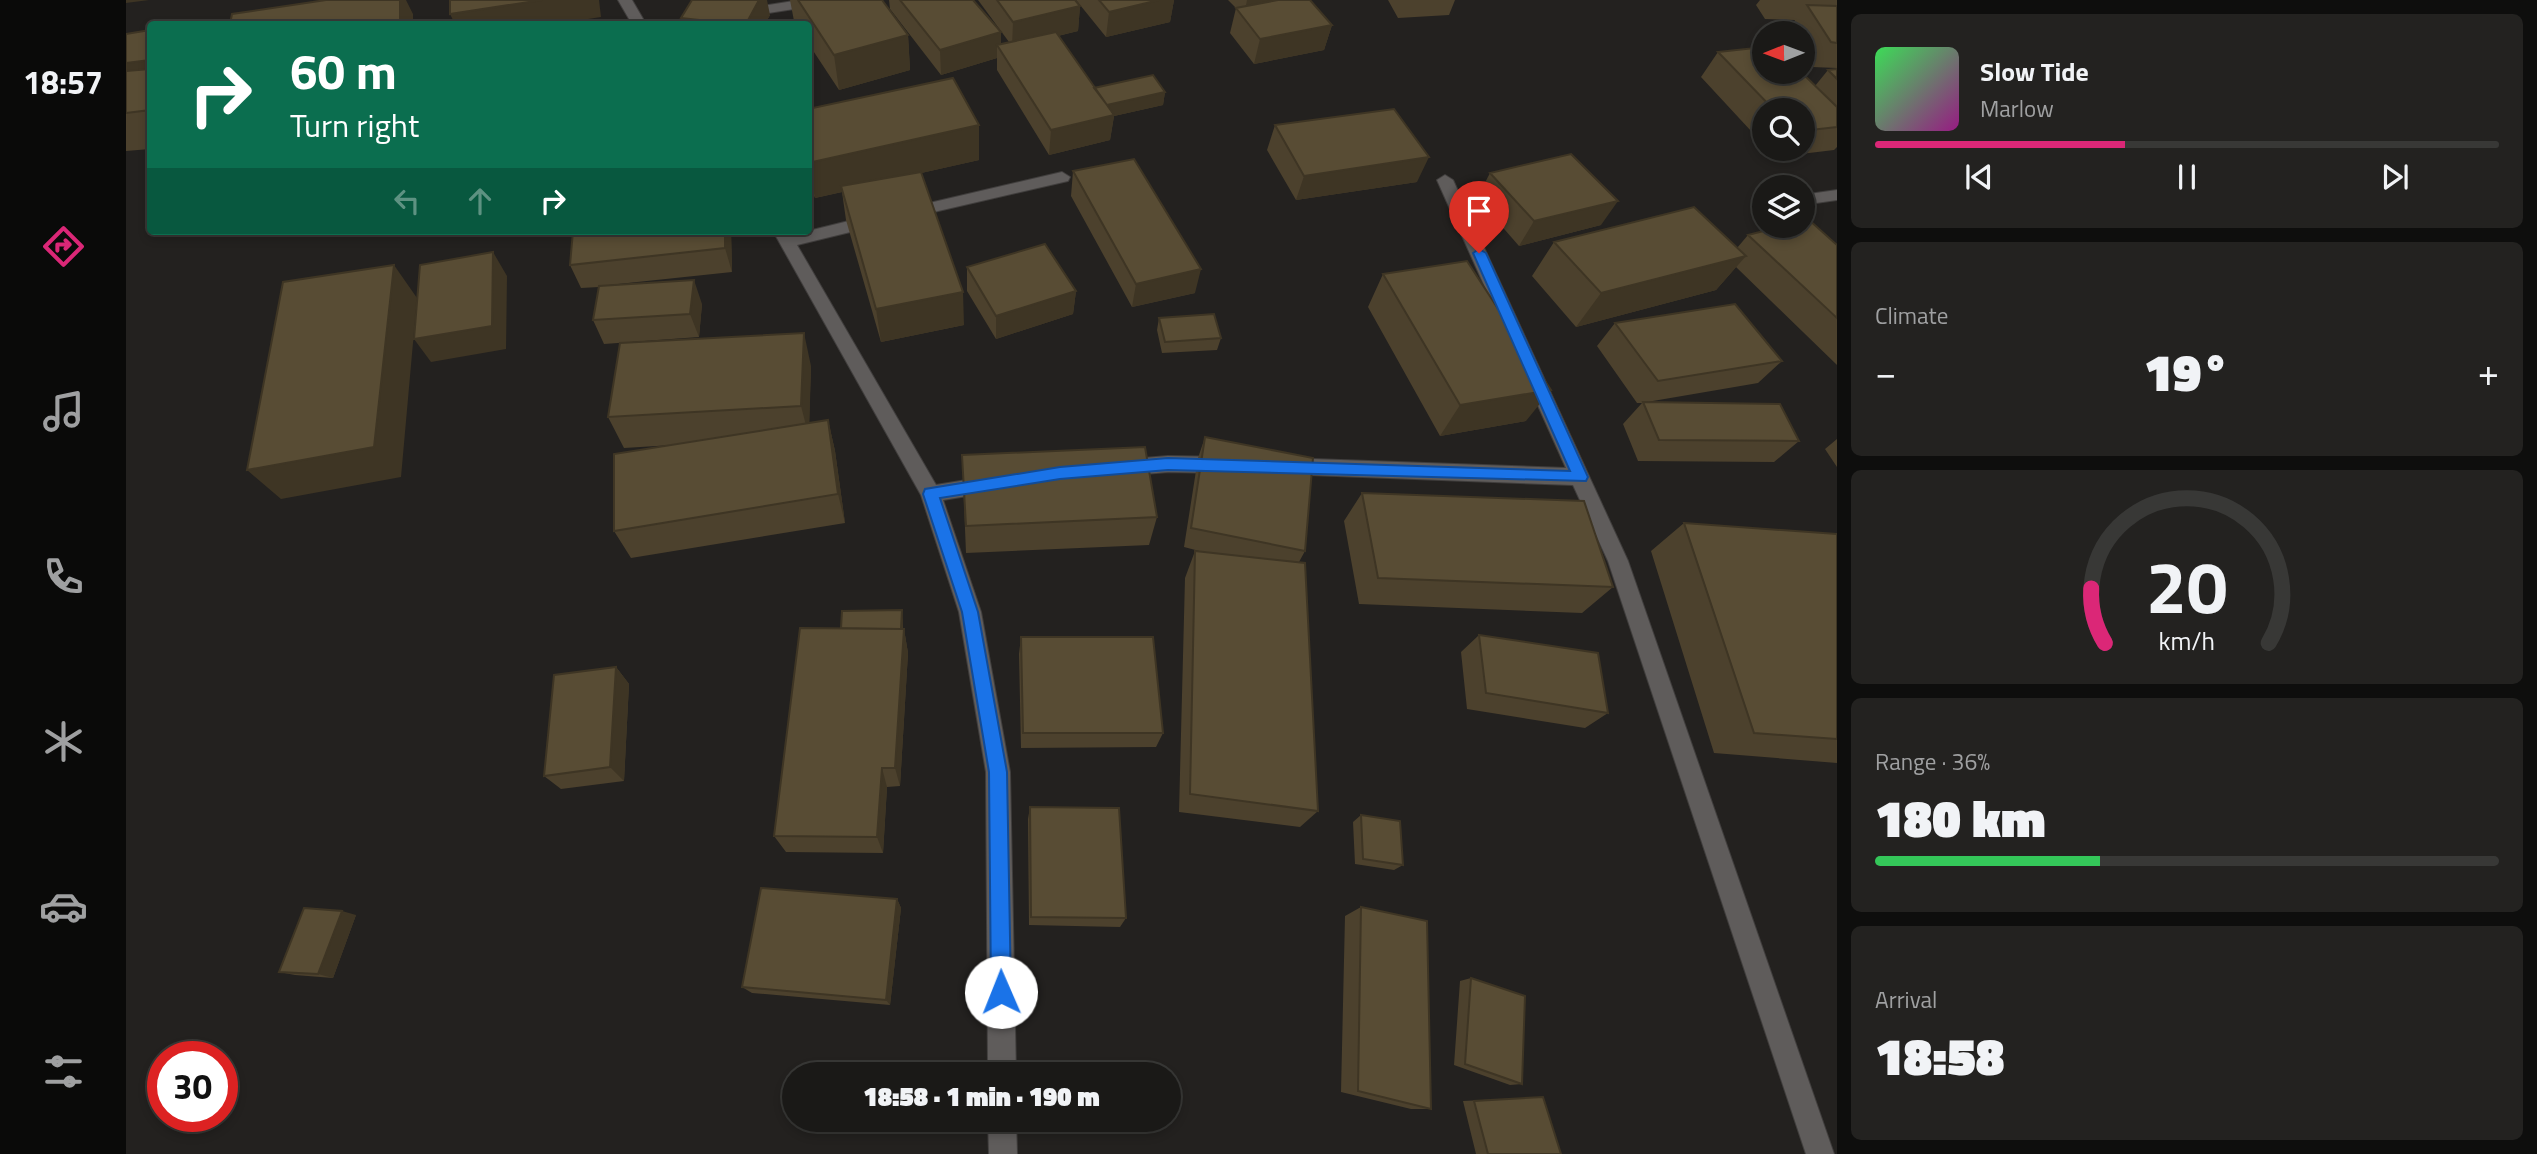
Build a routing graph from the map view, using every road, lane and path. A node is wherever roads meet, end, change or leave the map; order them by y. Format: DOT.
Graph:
graph roads {
  1 [pos="625,0"];
  2 [pos="826,0"];
  3 [pos="723,16"];
  4 [pos="637,21"];
  5 [pos="1062,177"];
  6 [pos="1445,180"];
  7 [pos="1837,195"];
  8 [pos="1815,198"];
  9 [pos="812,230"];
  10 [pos="784,236"];
  11 [pos="1101,470"];
  12 [pos="1580,477"];
  13 [pos="1008,481"];
  14 [pos="930,494"];
  15 [pos="1002,1062"];
  16 [pos="1002,1132"];
  17 [pos="1003,1154"];
  18 [pos="1820,1154"];
  1 -- 4 [label="street"];
  2 -- 3 [label="street"];
  5 -- 9 [label="street"];
  6 -- 12 [label="street"];
  7 -- 8 [label="street"];
  10 -- 14 [label="street"];
  11 -- 12 [label="street"];
  12 -- 18 [label="street"];
  13 -- 14 [label="street"];
  14 -- 15 [label="street"];
  16 -- 17 [label="street"];
}
